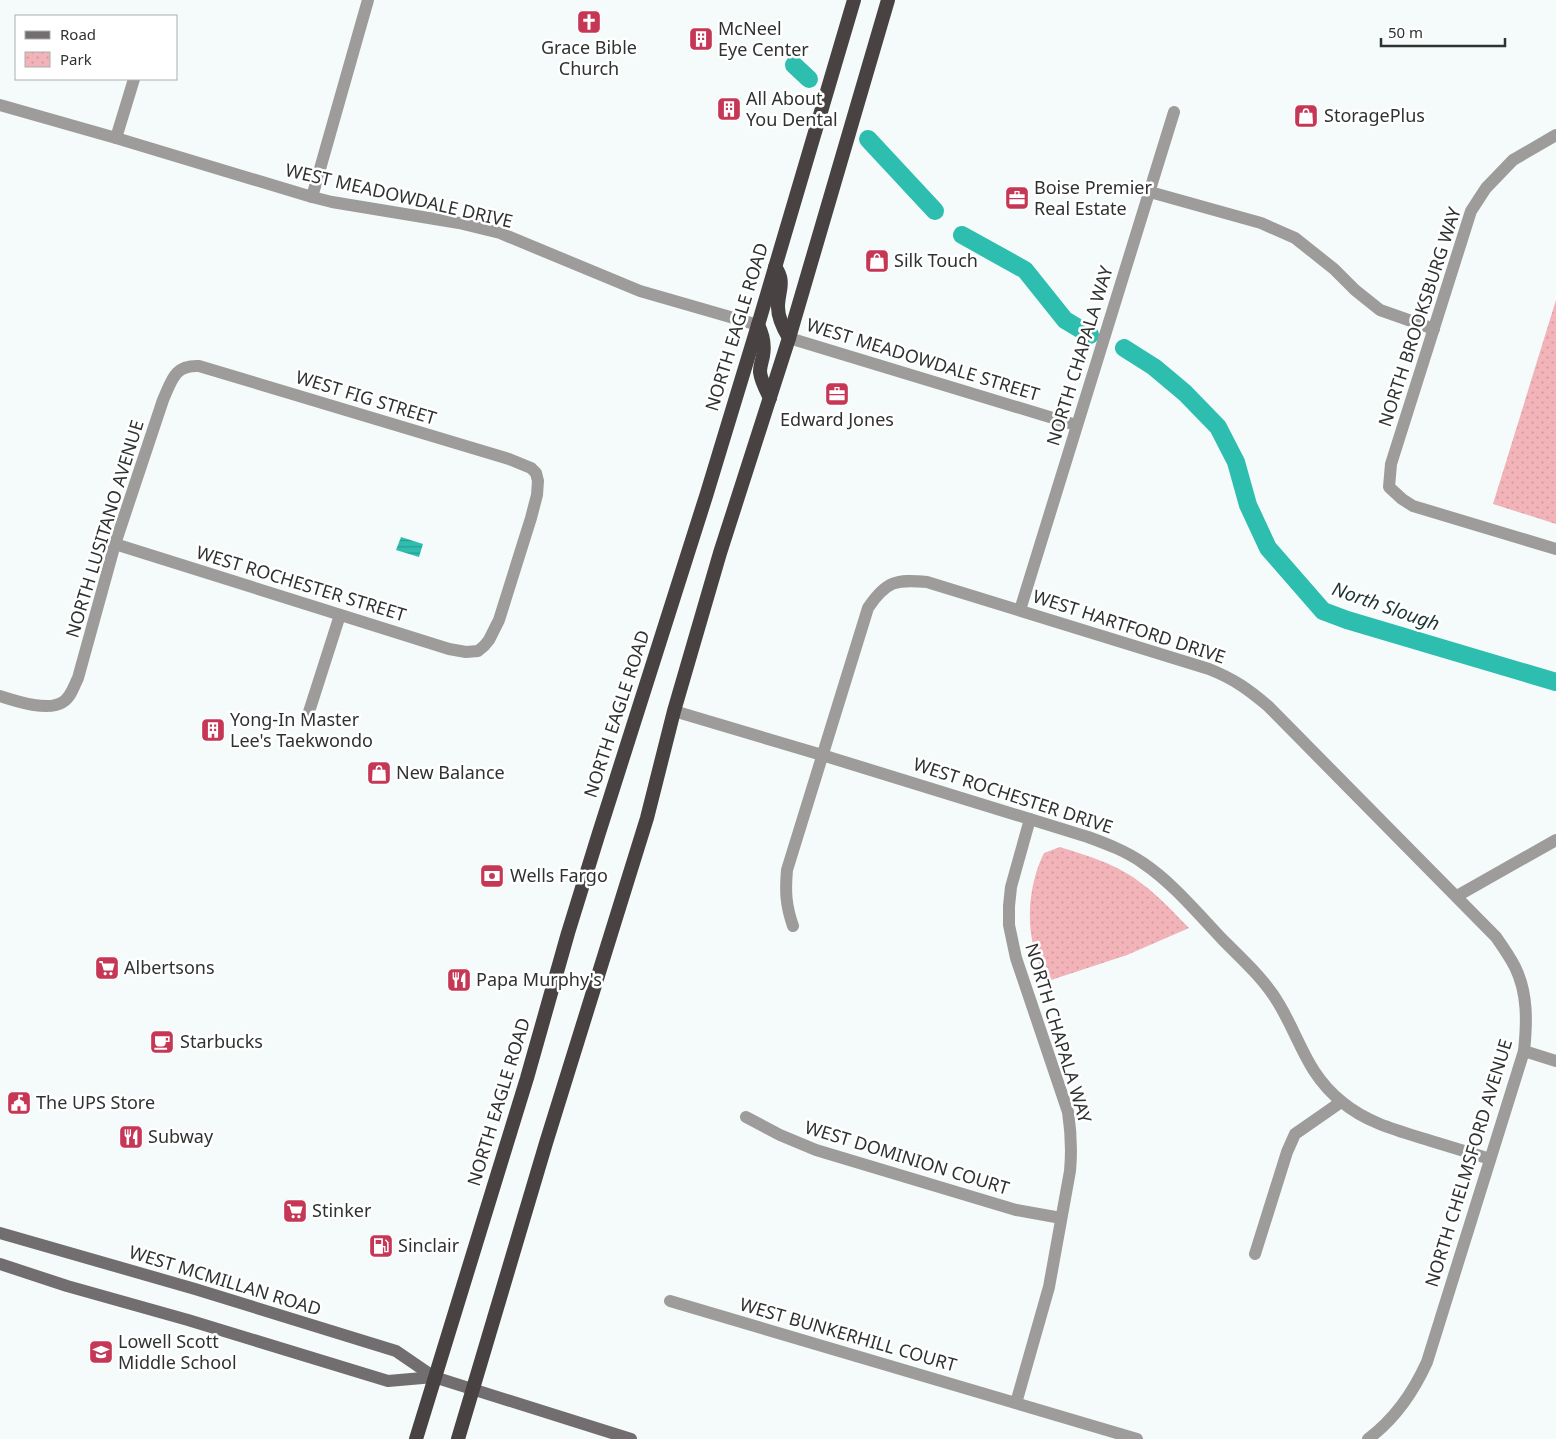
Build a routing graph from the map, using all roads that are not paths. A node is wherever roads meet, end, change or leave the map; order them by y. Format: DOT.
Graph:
graph roads {
  1 [pos="368,0"];
  2 [pos="854,0"];
  3 [pos="888,0"];
  4 [pos="134,80"];
  5 [pos="0,105"];
  6 [pos="1174,112"];
  7 [pos="1556,135"];
  8 [pos="116,138"];
  9 [pos="1150,192"];
  10 [pos="312,197"];
  11 [pos="775,267"];
  12 [pos="758,326"];
  13 [pos="1434,329"];
  14 [pos="789,338"];
  15 [pos="183,368"];
  16 [pos="770,398"];
  17 [pos="1076,426"];
  18 [pos="115,544"];
  19 [pos="1556,549"];
  20 [pos="1020,610"];
  21 [pos="340,615"];
  22 [pos="478,651"];
  23 [pos="0,696"];
  24 [pos="674,711"];
  25 [pos="307,718"];
  26 [pos="822,755"];
  27 [pos="1030,819"];
  28 [pos="1556,840"];
  29 [pos="1457,896"];
  30 [pos="793,926"];
  31 [pos="1524,1051"];
  32 [pos="1556,1062"];
  33 [pos="1341,1102"];
  34 [pos="746,1117"];
  35 [pos="1490,1159"];
  36 [pos="1061,1218"];
  37 [pos="0,1233"];
  38 [pos="1256,1254"];
  39 [pos="0,1264"];
  40 [pos="670,1301"];
  41 [pos="434,1376"];
  42 [pos="473,1388"];
  43 [pos="1016,1403"];
  44 [pos="416,1439"];
  45 [pos="458,1439"];
  46 [pos="631,1439"];
  47 [pos="1137,1439"];
  48 [pos="1368,1439"];
  1 -- 10 [label="street"];
  2 -- 11 [label="highway, NORTH EAGLE ROAD"];
  3 -- 14 [label="highway"];
  4 -- 8 [label="street"];
  5 -- 8 [label="street, WEST MEADOWDALE DRIVE"];
  6 -- 9 [label="street, NORTH CHAPALA WAY"];
  7 -- 13 [label="street, NORTH BROOKSBURG WAY"];
  8 -- 10 [label="street, WEST MEADOWDALE DRIVE"];
  9 -- 13 [label="street"];
  9 -- 17 [label="street, NORTH CHAPALA WAY"];
  10 -- 12 [label="street, WEST MEADOWDALE DRIVE"];
  11 -- 12 [label="highway, NORTH EAGLE ROAD"];
  11 -- 14 [label="highway"];
  12 -- 16 [label="highway"];
  12 -- 41 [label="highway, NORTH EAGLE ROAD"];
  13 -- 19 [label="street, NORTH BROOKSBURG WAY"];
  14 -- 16 [label="highway"];
  14 -- 17 [label="street, WEST MEADOWDALE STREET"];
  15 -- 18 [label="street, NORTH LUSITANO AVENUE"];
  15 -- 22 [label="street, WEST FIG STREET"];
  16 -- 24 [label="highway"];
  17 -- 20 [label="street, NORTH CHAPALA WAY"];
  18 -- 21 [label="street, WEST ROCHESTER STREET"];
  18 -- 23 [label="street, NORTH LUSITANO AVENUE"];
  20 -- 26 [label="street, WEST HARTFORD DRIVE"];
  20 -- 29 [label="street, WEST HARTFORD DRIVE"];
  21 -- 22 [label="street, WEST ROCHESTER STREET"];
  21 -- 25 [label="street"];
  24 -- 26 [label="street, WEST ROCHESTER DRIVE"];
  24 -- 42 [label="highway"];
  26 -- 27 [label="street, WEST ROCHESTER DRIVE"];
  26 -- 30 [label="street"];
  27 -- 33 [label="street, WEST ROCHESTER DRIVE"];
  27 -- 36 [label="street, NORTH CHAPALA WAY"];
  28 -- 29 [label="street"];
  29 -- 31 [label="street, NORTH CHELMSFORD AVENUE"];
  31 -- 32 [label="street"];
  31 -- 35 [label="street, NORTH CHELMSFORD AVENUE"];
  33 -- 35 [label="street, WEST ROCHESTER DRIVE"];
  33 -- 38 [label="street"];
  34 -- 36 [label="street, WEST DOMINION COURT"];
  35 -- 48 [label="street, NORTH CHELMSFORD AVENUE"];
  36 -- 43 [label="street, NORTH CHAPALA WAY"];
  37 -- 41 [label="main road, WEST MCMILLAN ROAD"];
  39 -- 41 [label="main road, WEST MCMILLAN ROAD"];
  40 -- 43 [label="street, WEST BUNKERHILL COURT"];
  41 -- 42 [label="main road, WEST MCMILLAN ROAD"];
  41 -- 44 [label="highway, NORTH EAGLE ROAD"];
  42 -- 45 [label="highway"];
  42 -- 46 [label="main road, WEST MCMILLAN ROAD"];
  43 -- 47 [label="street, WEST BUNKERHILL COURT"];
}
